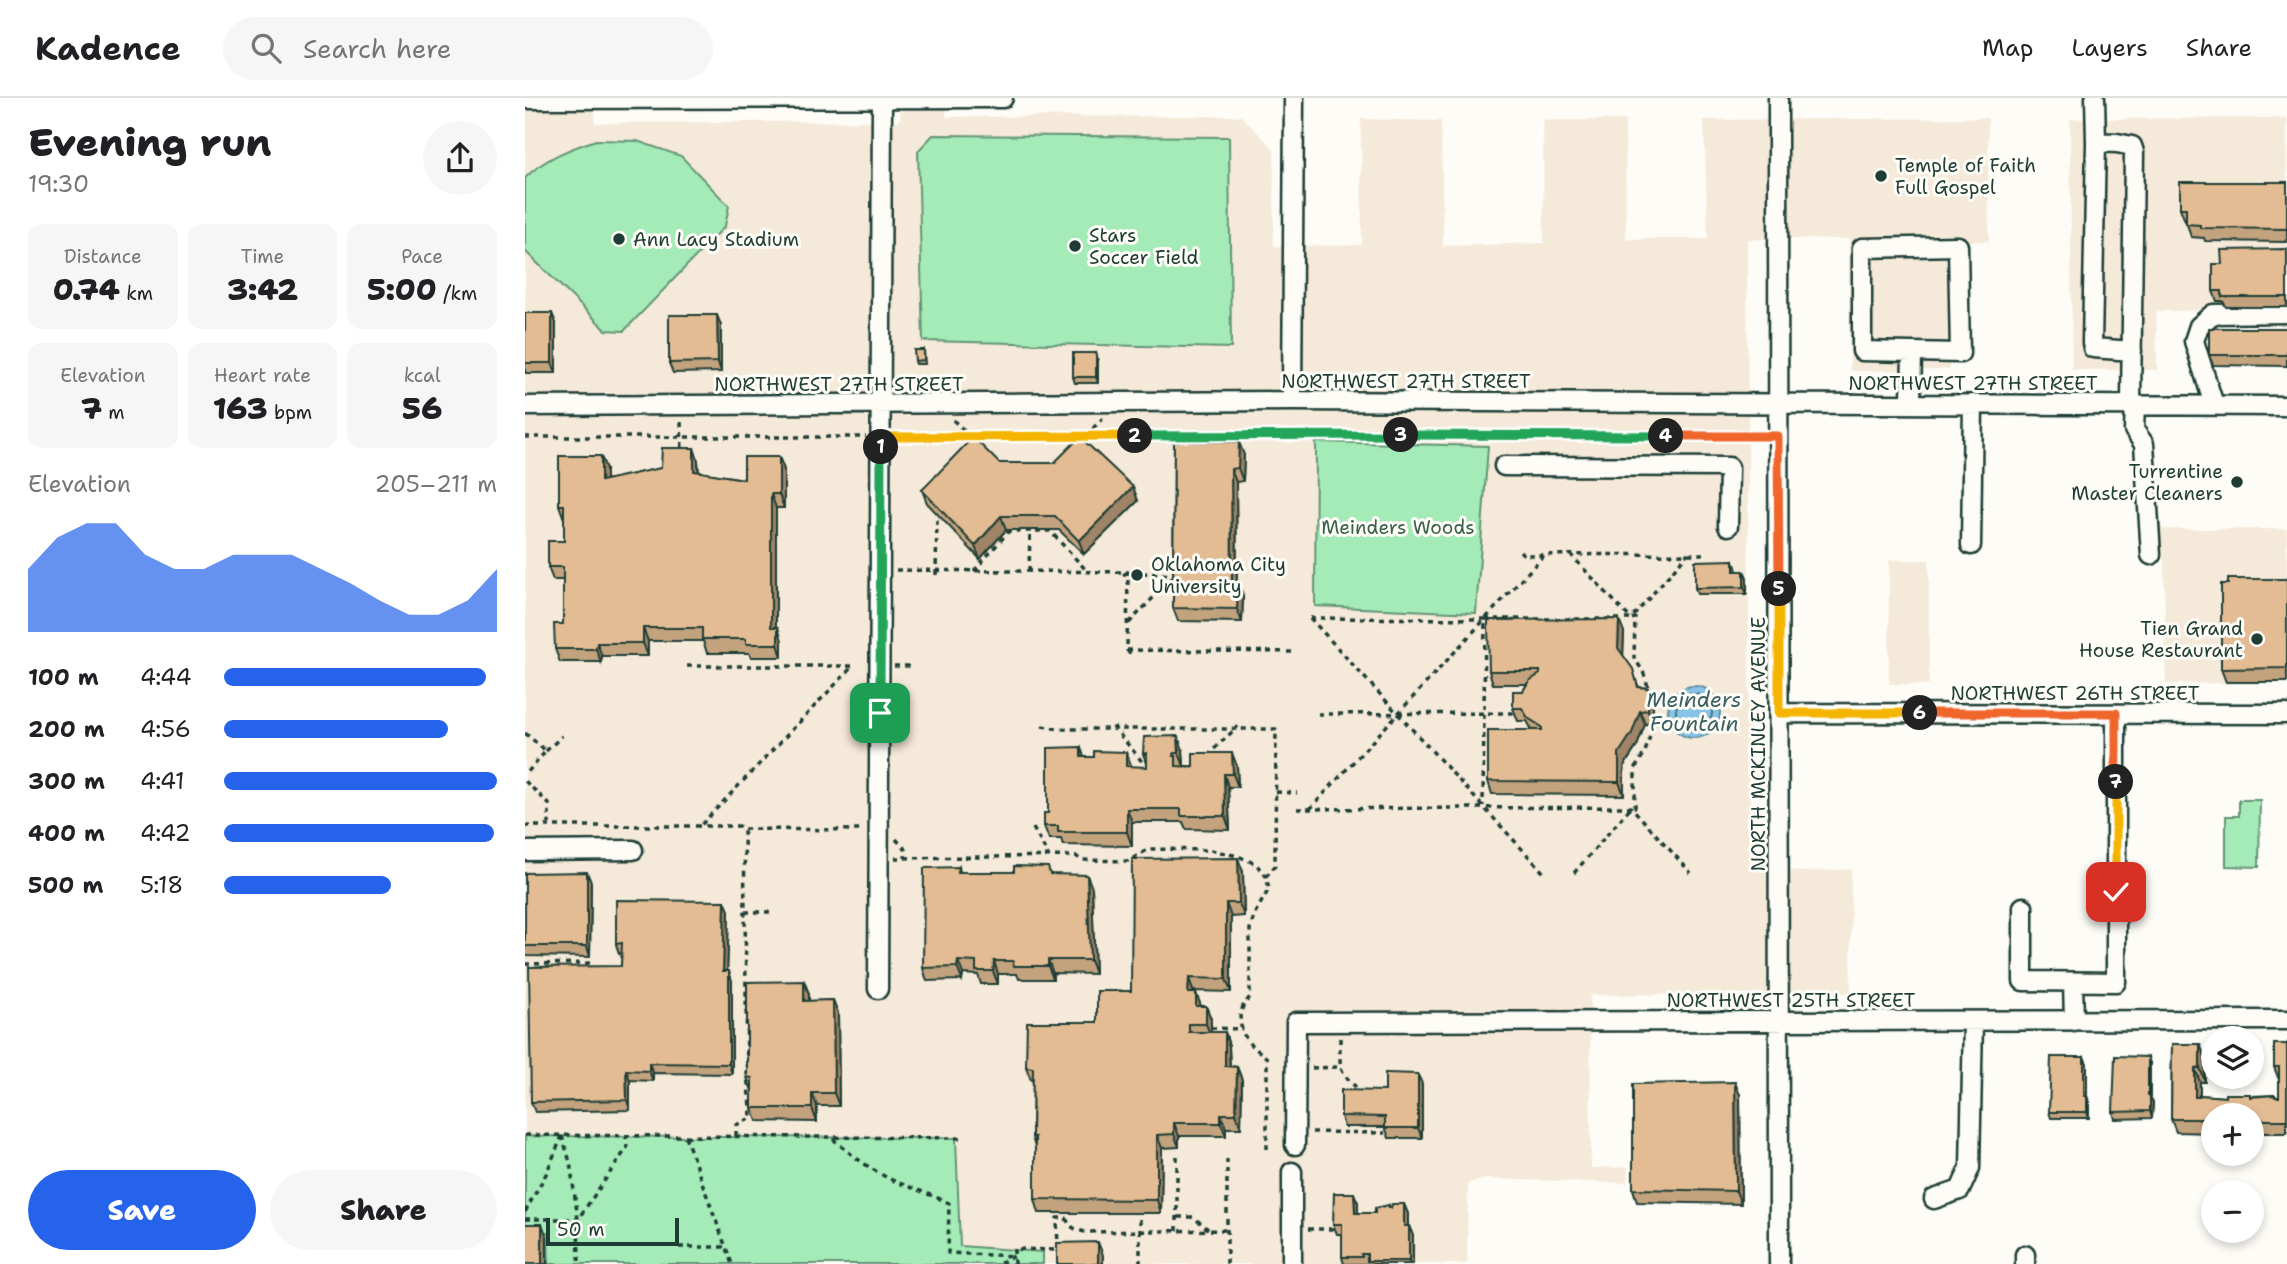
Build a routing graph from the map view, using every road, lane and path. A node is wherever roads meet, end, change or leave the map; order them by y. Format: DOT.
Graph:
graph roads {
  1 [pos="882,98"];
  2 [pos="1003,98"];
  3 [pos="1294,98"];
  4 [pos="1778,98"];
  5 [pos="2095,98"];
  6 [pos="525,99"];
  7 [pos="2096,142"];
  8 [pos="2287,313"];
  9 [pos="2132,351"];
  10 [pos="1912,352"];
  11 [pos="1292,401"];
  12 [pos="1105,403"];
  13 [pos="1778,403"];
  14 [pos="950,404"];
  15 [pos="1911,404"];
  16 [pos="1973,404"];
  17 [pos="2133,404"];
  18 [pos="681,405"];
  19 [pos="881,405"];
  20 [pos="2214,405"];
  21 [pos="2287,406"];
  22 [pos="525,407"];
  23 [pos="1087,436"];
  24 [pos="1778,436"];
  25 [pos="525,437"];
  26 [pos="682,437"];
  27 [pos="881,437"];
  28 [pos="971,437"];
  29 [pos="1078,445"];
  30 [pos="980,446"];
  31 [pos="682,461"];
  32 [pos="1504,466"];
  33 [pos="937,519"];
  34 [pos="1728,526"];
  35 [pos="1030,531"];
  36 [pos="1972,545"];
  37 [pos="1520,551"];
  38 [pos="1705,552"];
  39 [pos="1688,553"];
  40 [pos="1570,554"];
  41 [pos="1544,555"];
  42 [pos="2151,555"];
  43 [pos="880,566"];
  44 [pos="974,571"];
  45 [pos="1029,572"];
  46 [pos="1088,572"];
  47 [pos="936,573"];
  48 [pos="1126,574"];
  49 [pos="1631,618"];
  50 [pos="1485,619"];
  51 [pos="1127,624"];
  52 [pos="1127,650"];
  53 [pos="1255,652"];
  54 [pos="1297,652"];
  55 [pos="1131,656"];
  56 [pos="1256,657"];
  57 [pos="687,666"];
  58 [pos="1658,699"];
  59 [pos="1398,713"];
  60 [pos="1484,713"];
  61 [pos="1518,713"];
  62 [pos="1779,713"];
  63 [pos="2116,713"];
  64 [pos="1318,714"];
  65 [pos="2287,714"];
  66 [pos="1657,725"];
  67 [pos="1042,726"];
  68 [pos="1115,728"];
  69 [pos="1236,728"];
  70 [pos="525,733"];
  71 [pos="562,736"];
  72 [pos="546,751"];
  73 [pos="1199,763"];
  74 [pos="1145,765"];
  75 [pos="525,775"];
  76 [pos="525,781"];
  77 [pos="1276,792"];
  78 [pos="1297,793"];
  79 [pos="1483,807"];
  80 [pos="1631,807"];
  81 [pos="1297,808"];
  82 [pos="1310,809"];
  83 [pos="525,825"];
  84 [pos="548,825"];
  85 [pos="700,826"];
  86 [pos="1033,828"];
  87 [pos="744,829"];
  88 [pos="879,834"];
  89 [pos="633,850"];
  90 [pos="525,851"];
  91 [pos="1049,857"];
  92 [pos="905,858"];
  93 [pos="879,859"];
  94 [pos="1544,873"];
  95 [pos="1574,873"];
  96 [pos="1691,873"];
  97 [pos="1266,876"];
  98 [pos="2023,907"];
  99 [pos="745,912"];
  100 [pos="772,912"];
  101 [pos="595,963"];
  102 [pos="525,964"];
  103 [pos="2073,982"];
  104 [pos="878,989"];
  105 [pos="2287,1020"];
  106 [pos="1780,1021"];
  107 [pos="1973,1021"];
  108 [pos="2074,1021"];
  109 [pos="1340,1022"];
  110 [pos="1210,1028"];
  111 [pos="1242,1029"];
  112 [pos="1296,1068"];
  113 [pos="1340,1068"];
  114 [pos="1370,1092"];
  115 [pos="1385,1133"];
  116 [pos="525,1135"];
  117 [pos="562,1136"];
  118 [pos="627,1136"];
  119 [pos="685,1136"];
  120 [pos="736,1137"];
  121 [pos="832,1137"];
  122 [pos="963,1138"];
  123 [pos="1295,1139"];
  124 [pos="1268,1146"];
  125 [pos="1177,1152"];
  126 [pos="1227,1155"];
  127 [pos="1292,1172"];
  128 [pos="1934,1199"];
  129 [pos="525,1212"];
  130 [pos="1177,1217"];
  131 [pos="525,1219"];
  132 [pos="1140,1219"];
  133 [pos="578,1220"];
  134 [pos="1228,1230"];
  135 [pos="1303,1230"];
  136 [pos="1337,1230"];
  137 [pos="1139,1232"];
  138 [pos="1177,1232"];
  139 [pos="679,1247"];
  140 [pos="726,1247"];
  141 [pos="1014,1256"];
  142 [pos="579,1264"];
  143 [pos="732,1264"];
  144 [pos="998,1264"];
  145 [pos="1014,1264"];
  146 [pos="1140,1264"];
  147 [pos="1227,1264"];
  148 [pos="1292,1264"];
  149 [pos="1779,1264"];
  1 -- 2 [label="street"];
  1 -- 6 [label="street"];
  1 -- 19 [label="street"];
  3 -- 11 [label="street"];
  4 -- 13 [label="street, NORTH MCKINLEY AVENUE"];
  5 -- 7 [label="street"];
  7 -- 9 [label="street"];
  7 -- 9 [label="street"];
  8 -- 20 [label="street"];
  9 -- 17 [label="street"];
  10 -- 10 [label="street"];
  10 -- 15 [label="street"];
  11 -- 12 [label="street, NORTHWEST 27TH STREET"];
  11 -- 13 [label="street, NORTHWEST 27TH STREET"];
  12 -- 14 [label="street, NORTHWEST 27TH STREET"];
  12 -- 23 [label="path"];
  13 -- 15 [label="street, NORTHWEST 27TH STREET"];
  13 -- 24 [label="street, NORTH MCKINLEY AVENUE"];
  14 -- 19 [label="street, NORTHWEST 27TH STREET"];
  14 -- 28 [label="path"];
  15 -- 16 [label="street, NORTHWEST 27TH STREET"];
  16 -- 17 [label="street, NORTHWEST 27TH STREET"];
  16 -- 36 [label="street"];
  17 -- 20 [label="street, NORTHWEST 27TH STREET"];
  17 -- 42 [label="street"];
  18 -- 19 [label="street, NORTHWEST 27TH STREET"];
  18 -- 22 [label="street, NORTHWEST 27TH STREET"];
  18 -- 26 [label="path"];
  19 -- 27 [label="street"];
  20 -- 21 [label="street, NORTHWEST 27TH STREET"];
  23 -- 24 [label="path"];
  23 -- 28 [label="path"];
  23 -- 29 [label="path"];
  24 -- 62 [label="street, NORTH MCKINLEY AVENUE"];
  25 -- 26 [label="path"];
  26 -- 27 [label="path"];
  26 -- 31 [label="path"];
  27 -- 28 [label="path"];
  27 -- 43 [label="street"];
  28 -- 30 [label="path"];
  32 -- 34 [label="street"];
  33 -- 47 [label="path"];
  35 -- 44 [label="path"];
  35 -- 45 [label="path"];
  35 -- 46 [label="path"];
  37 -- 41 [label="path"];
  38 -- 39 [label="path"];
  39 -- 40 [label="path"];
  39 -- 49 [label="path"];
  40 -- 41 [label="path"];
  40 -- 49 [label="path"];
  41 -- 50 [label="path"];
  43 -- 47 [label="path"];
  43 -- 88 [label="street"];
  44 -- 45 [label="path"];
  44 -- 47 [label="path"];
  45 -- 46 [label="path"];
  46 -- 48 [label="path"];
  48 -- 51 [label="path"];
  48 -- 51 [label="path"];
  49 -- 50 [label="path"];
  49 -- 58 [label="path"];
  50 -- 59 [label="path"];
  50 -- 59 [label="path"];
  50 -- 60 [label="path"];
  51 -- 52 [label="path"];
  52 -- 53 [label="path"];
  52 -- 55 [label="path"];
  53 -- 54 [label="path"];
  53 -- 56 [label="path"];
  57 -- 85 [label="path"];
  59 -- 60 [label="path"];
  59 -- 64 [label="path"];
  59 -- 79 [label="path"];
  59 -- 82 [label="path"];
  60 -- 61 [label="path"];
  60 -- 79 [label="path"];
  62 -- 63 [label="street, NORTHWEST 26TH STREET"];
  62 -- 106 [label="street, NORTH MCKINLEY AVENUE"];
  63 -- 65 [label="street, NORTHWEST 26TH STREET"];
  63 -- 103 [label="street"];
  66 -- 80 [label="path"];
  67 -- 68 [label="path"];
  68 -- 69 [label="path"];
  68 -- 74 [label="path"];
  69 -- 73 [label="path"];
  69 -- 77 [label="path"];
  70 -- 72 [label="path"];
  71 -- 72 [label="path"];
  72 -- 75 [label="path"];
  76 -- 84 [label="path"];
  77 -- 78 [label="path"];
  77 -- 97 [label="path"];
  79 -- 80 [label="path"];
  79 -- 82 [label="path"];
  79 -- 94 [label="path"];
  80 -- 95 [label="path"];
  80 -- 96 [label="path"];
  81 -- 82 [label="path"];
  83 -- 84 [label="path"];
  84 -- 85 [label="path"];
  85 -- 87 [label="path"];
  86 -- 91 [label="path"];
  87 -- 88 [label="path"];
  87 -- 99 [label="path"];
  88 -- 92 [label="path"];
  88 -- 93 [label="street"];
  89 -- 90 [label="street"];
  91 -- 92 [label="path"];
  91 -- 97 [label="path"];
  92 -- 93 [label="path"];
  93 -- 104 [label="street"];
  97 -- 111 [label="path"];
  98 -- 103 [label="street"];
  99 -- 100 [label="path"];
  99 -- 120 [label="path"];
  101 -- 102 [label="path"];
  103 -- 108 [label="street"];
  105 -- 108 [label="street, NORTHWEST 25TH STREET"];
  106 -- 107 [label="street, NORTHWEST 25TH STREET"];
  106 -- 109 [label="street, NORTHWEST 25TH STREET"];
  106 -- 149 [label="street, NORTH MCKINLEY AVENUE"];
  107 -- 108 [label="street, NORTHWEST 25TH STREET"];
  107 -- 128 [label="street"];
  109 -- 112 [label="street, NORTHWEST 25TH STREET"];
  109 -- 113 [label="path"];
  110 -- 111 [label="path"];
  111 -- 124 [label="path"];
  112 -- 113 [label="path"];
  112 -- 123 [label="street"];
  113 -- 114 [label="path"];
  115 -- 123 [label="path"];
  116 -- 117 [label="path"];
  117 -- 118 [label="path"];
  117 -- 129 [label="path"];
  117 -- 133 [label="path"];
  118 -- 119 [label="path"];
  118 -- 133 [label="path"];
  119 -- 120 [label="path"];
  119 -- 140 [label="path"];
  120 -- 121 [label="path"];
  121 -- 122 [label="path"];
  121 -- 141 [label="path"];
  125 -- 130 [label="path"];
  126 -- 134 [label="path"];
  127 -- 148 [label="street"];
  130 -- 134 [label="path"];
  130 -- 138 [label="path"];
  131 -- 133 [label="path"];
  132 -- 137 [label="path"];
  133 -- 142 [label="path"];
  134 -- 138 [label="path"];
  134 -- 147 [label="path"];
  135 -- 136 [label="path"];
  137 -- 138 [label="path"];
  137 -- 141 [label="path"];
  137 -- 146 [label="path"];
  139 -- 140 [label="path"];
  140 -- 143 [label="path"];
  141 -- 144 [label="path"];
  141 -- 145 [label="path"];
}
